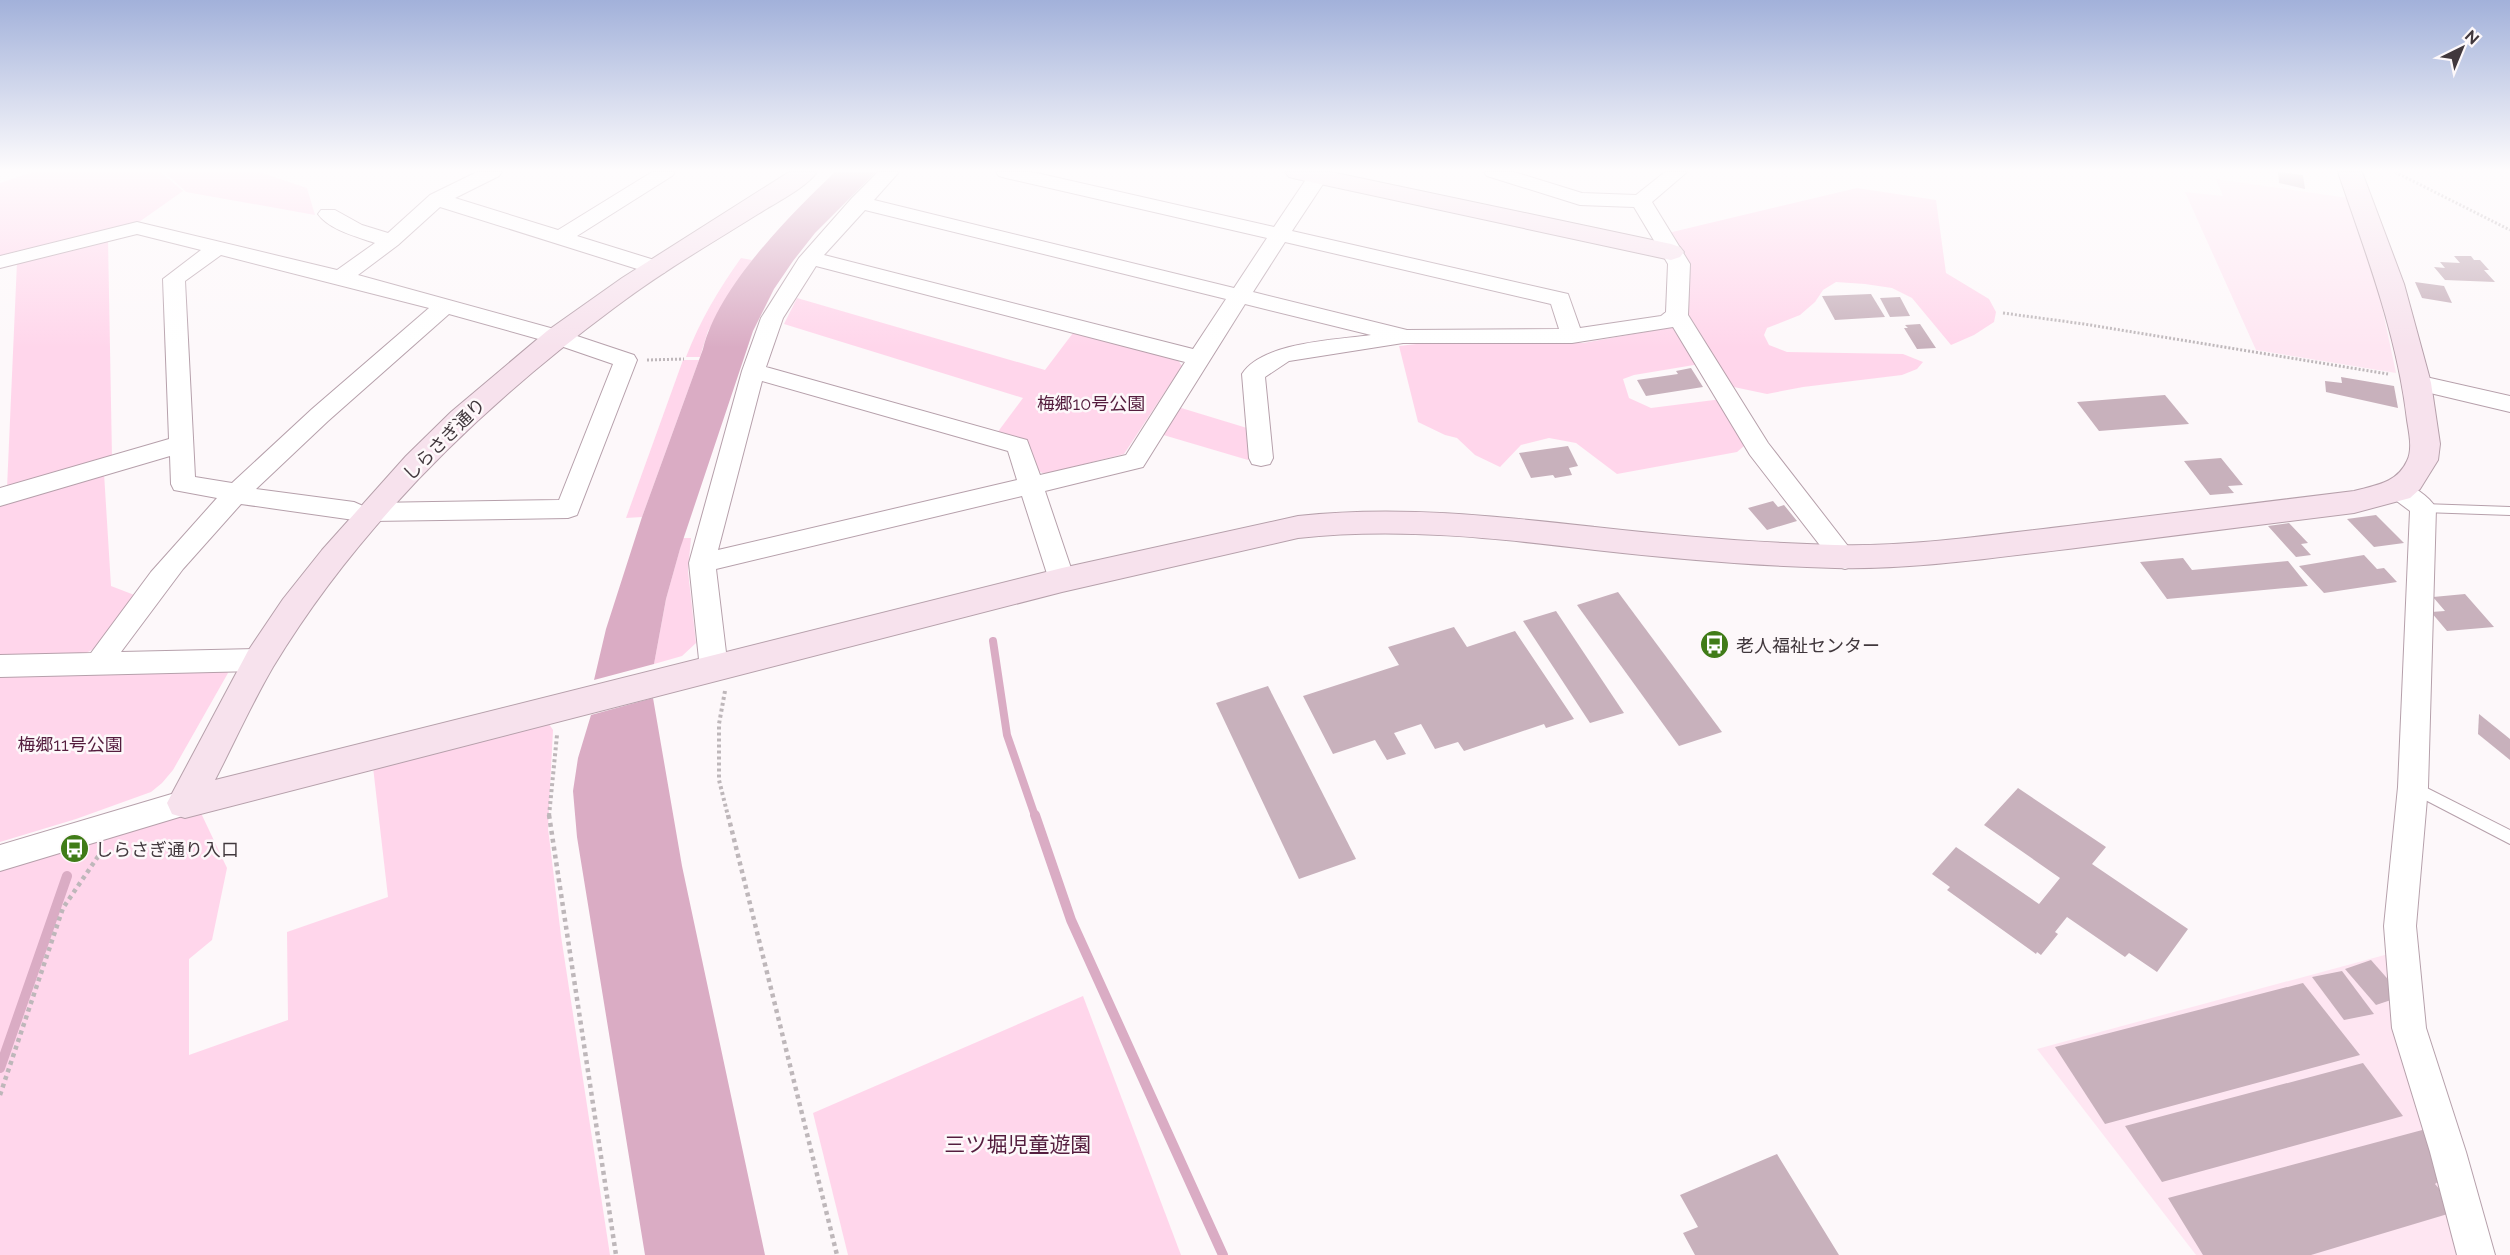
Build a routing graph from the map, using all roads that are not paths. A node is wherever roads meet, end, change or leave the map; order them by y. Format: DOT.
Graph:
graph roads {
  1 [pos="127,231"];
  2 [pos="147,231"];
  3 [pos="360,231"];
  4 [pos="402,231"];
  5 [pos="541,231"];
  6 [pos="572,231"];
  7 [pos="715,231"];
  8 [pos="834,231"];
  9 [pos="978,231"];
  10 [pos="1260,231"];
  11 [pos="1281,231"];
  12 [pos="1574,231"];
  13 [pos="1658,231"];
  14 [pos="2371,231"];
  15 [pos="1279,235"];
  16 [pos="562,237"];
  17 [pos="391,241"];
  18 [pos="217,248"];
  19 [pos="1671,252"];
  20 [pos="810,258"];
  21 [pos="0,262"];
  22 [pos="657,268"];
  23 [pos="341,277"];
  24 [pos="1243,294"];
  25 [pos="446,305"];
  26 [pos="1677,315"];
  27 [pos="1572,336"];
  28 [pos="557,337"];
  29 [pos="1407,337"];
  30 [pos="1198,358"];
  31 [pos="753,371"];
  32 [pos="2417,383"];
  33 [pos="2510,404"];
  34 [pos="181,444"];
  35 [pos="1261,458"];
  36 [pos="1030,484"];
  37 [pos="237,494"];
  38 [pos="0,497"];
  39 [pos="2411,499"];
  40 [pos="2510,511"];
  41 [pos="363,512"];
  42 [pos="1845,559"];
  43 [pos="702,562"];
  44 [pos="1062,580"];
  45 [pos="260,660"];
  46 [pos="98,664"];
  47 [pos="0,666"];
  48 [pos="722,666"];
  49 [pos="2413,787"];
  50 [pos="185,803"];
  51 [pos="2510,837"];
  52 [pos="0,858"];
  53 [pos="2476,1255"];
  1 -- 21 [label="street"];
  2 -- 18 [label="street"];
  3 -- 17 [label="street"];
  4 -- 17 [label="street"];
  5 -- 16 [label="street"];
  6 -- 16 [label="street"];
  7 -- 22 [label="street, しらさぎ通り"];
  8 -- 20 [label="street"];
  9 -- 24 [label="street"];
  10 -- 15 [label="street"];
  11 -- 15 [label="street"];
  12 -- 19 [label="street"];
  13 -- 19 [label="street"];
  14 -- 32 [label="street"];
  15 -- 24 [label="street"];
  15 -- 27 [label="street"];
  16 -- 22 [label="street"];
  17 -- 23 [label="street"];
  18 -- 23 [label="street"];
  18 -- 34 [label="street"];
  19 -- 26 [label="street"];
  20 -- 30 [label="street"];
  20 -- 31 [label="street"];
  22 -- 28 [label="street, しらさぎ通り"];
  23 -- 25 [label="street"];
  24 -- 29 [label="street"];
  24 -- 30 [label="street"];
  25 -- 28 [label="street"];
  25 -- 37 [label="street"];
  26 -- 27 [label="street"];
  26 -- 42 [label="street"];
  27 -- 29 [label="street"];
  28 -- 41 [label="street, しらさぎ通り"];
  28 -- 41 [label="street"];
  29 -- 35 [label="street"];
  30 -- 36 [label="street"];
  31 -- 36 [label="street"];
  31 -- 43 [label="street"];
  32 -- 33 [label="street"];
  32 -- 39 [label="street"];
  34 -- 37 [label="street"];
  34 -- 38 [label="street"];
  36 -- 43 [label="street"];
  36 -- 44 [label="street"];
  37 -- 41 [label="street"];
  37 -- 46 [label="street"];
  39 -- 40 [label="lane"];
  39 -- 42 [label="street"];
  39 -- 49 [label="street"];
  41 -- 45 [label="street, しらさぎ通り"];
  42 -- 44 [label="street"];
  43 -- 48 [label="street"];
  44 -- 48 [label="street"];
  45 -- 46 [label="street"];
  45 -- 50 [label="street, しらさぎ通り"];
  46 -- 47 [label="street"];
  48 -- 50 [label="street"];
  49 -- 51 [label="lane"];
  49 -- 53 [label="street"];
  50 -- 52 [label="street"];
}
